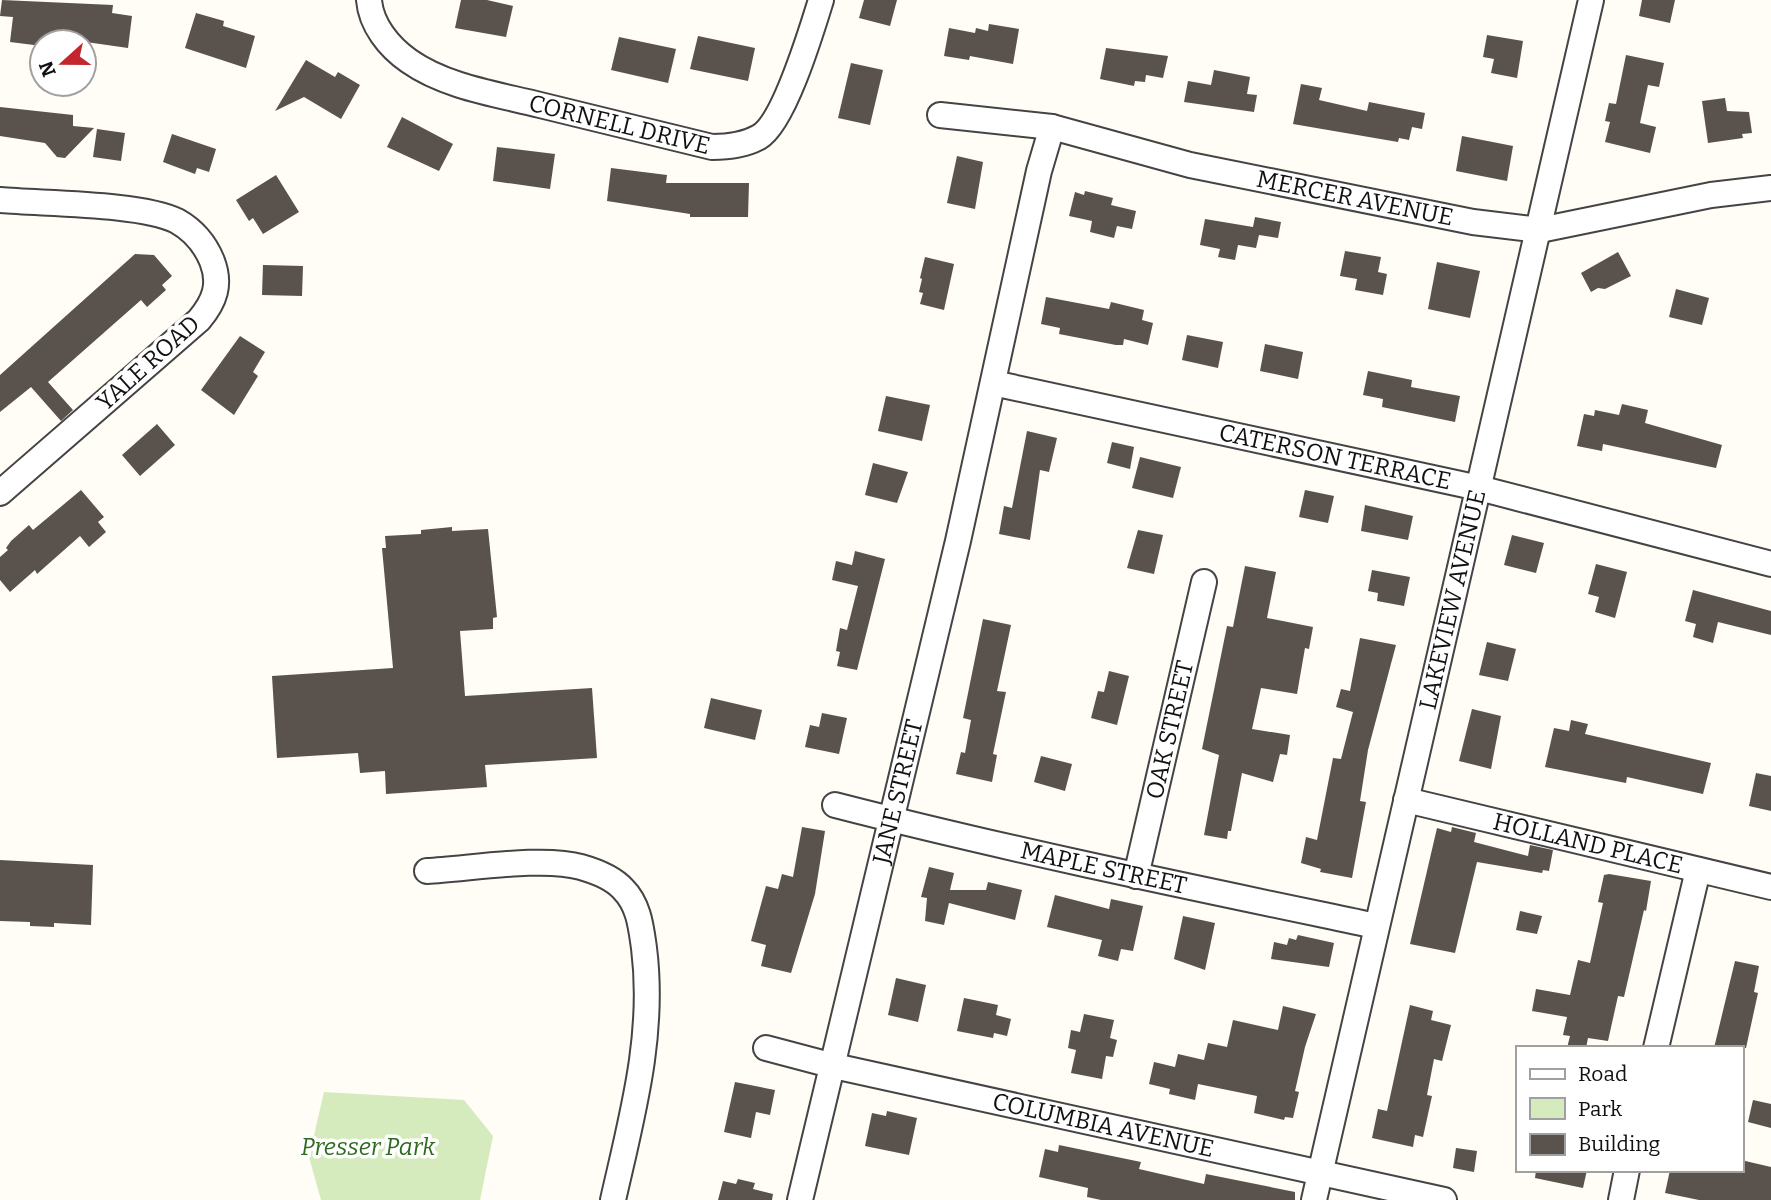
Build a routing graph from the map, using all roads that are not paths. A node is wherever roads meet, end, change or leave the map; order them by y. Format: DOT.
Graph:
graph roads {
  1 [pos="369,0"];
  2 [pos="821,0"];
  3 [pos="1591,0"];
  4 [pos="940,116"];
  5 [pos="1052,127"];
  6 [pos="1771,188"];
  7 [pos="0,200"];
  8 [pos="1540,230"];
  9 [pos="993,383"];
  10 [pos="1479,488"];
  11 [pos="0,493"];
  12 [pos="1771,564"];
  13 [pos="1204,582"];
  14 [pos="1406,800"];
  15 [pos="835,805"];
  16 [pos="891,821"];
  17 [pos="1698,870"];
  18 [pos="427,871"];
  19 [pos="1136,876"];
  20 [pos="1771,887"];
  21 [pos="1376,926"];
  22 [pos="1656,1046"];
  23 [pos="766,1048"];
  24 [pos="834,1066"];
  25 [pos="1320,1172"];
  26 [pos="1627,1172"];
  27 [pos="613,1200"];
  28 [pos="800,1200"];
  29 [pos="1314,1200"];
  30 [pos="1444,1200"];
  31 [pos="1620,1200"];
  1 -- 2 [label="street, CORNELL DRIVE"];
  3 -- 8 [label="street, LAKEVIEW AVENUE"];
  4 -- 5 [label="street, MERCER AVENUE"];
  5 -- 8 [label="street, MERCER AVENUE"];
  5 -- 9 [label="street"];
  6 -- 8 [label="street, MERCER AVENUE"];
  7 -- 11 [label="street, YALE ROAD"];
  8 -- 10 [label="street, LAKEVIEW AVENUE"];
  9 -- 10 [label="street, CATERSON TERRACE"];
  9 -- 16 [label="street, JANE STREET"];
  10 -- 12 [label="street, CATERSON TERRACE"];
  10 -- 14 [label="street, LAKEVIEW AVENUE"];
  13 -- 19 [label="street, OAK STREET"];
  14 -- 17 [label="street, HOLLAND PLACE"];
  14 -- 21 [label="street, LAKEVIEW AVENUE"];
  15 -- 16 [label="street, MAPLE STREET"];
  16 -- 19 [label="street, MAPLE STREET"];
  16 -- 24 [label="street, JANE STREET"];
  17 -- 20 [label="street, HOLLAND PLACE"];
  17 -- 22 [label="street"];
  18 -- 27 [label="street"];
  19 -- 21 [label="street, MAPLE STREET"];
  21 -- 25 [label="street, LAKEVIEW AVENUE"];
  23 -- 24 [label="street, COLUMBIA AVENUE"];
  24 -- 25 [label="street, COLUMBIA AVENUE"];
  24 -- 28 [label="street, JANE STREET"];
  25 -- 29 [label="street, LAKEVIEW AVENUE"];
  25 -- 30 [label="street, COLUMBIA AVENUE"];
  26 -- 31 [label="street"];
}
